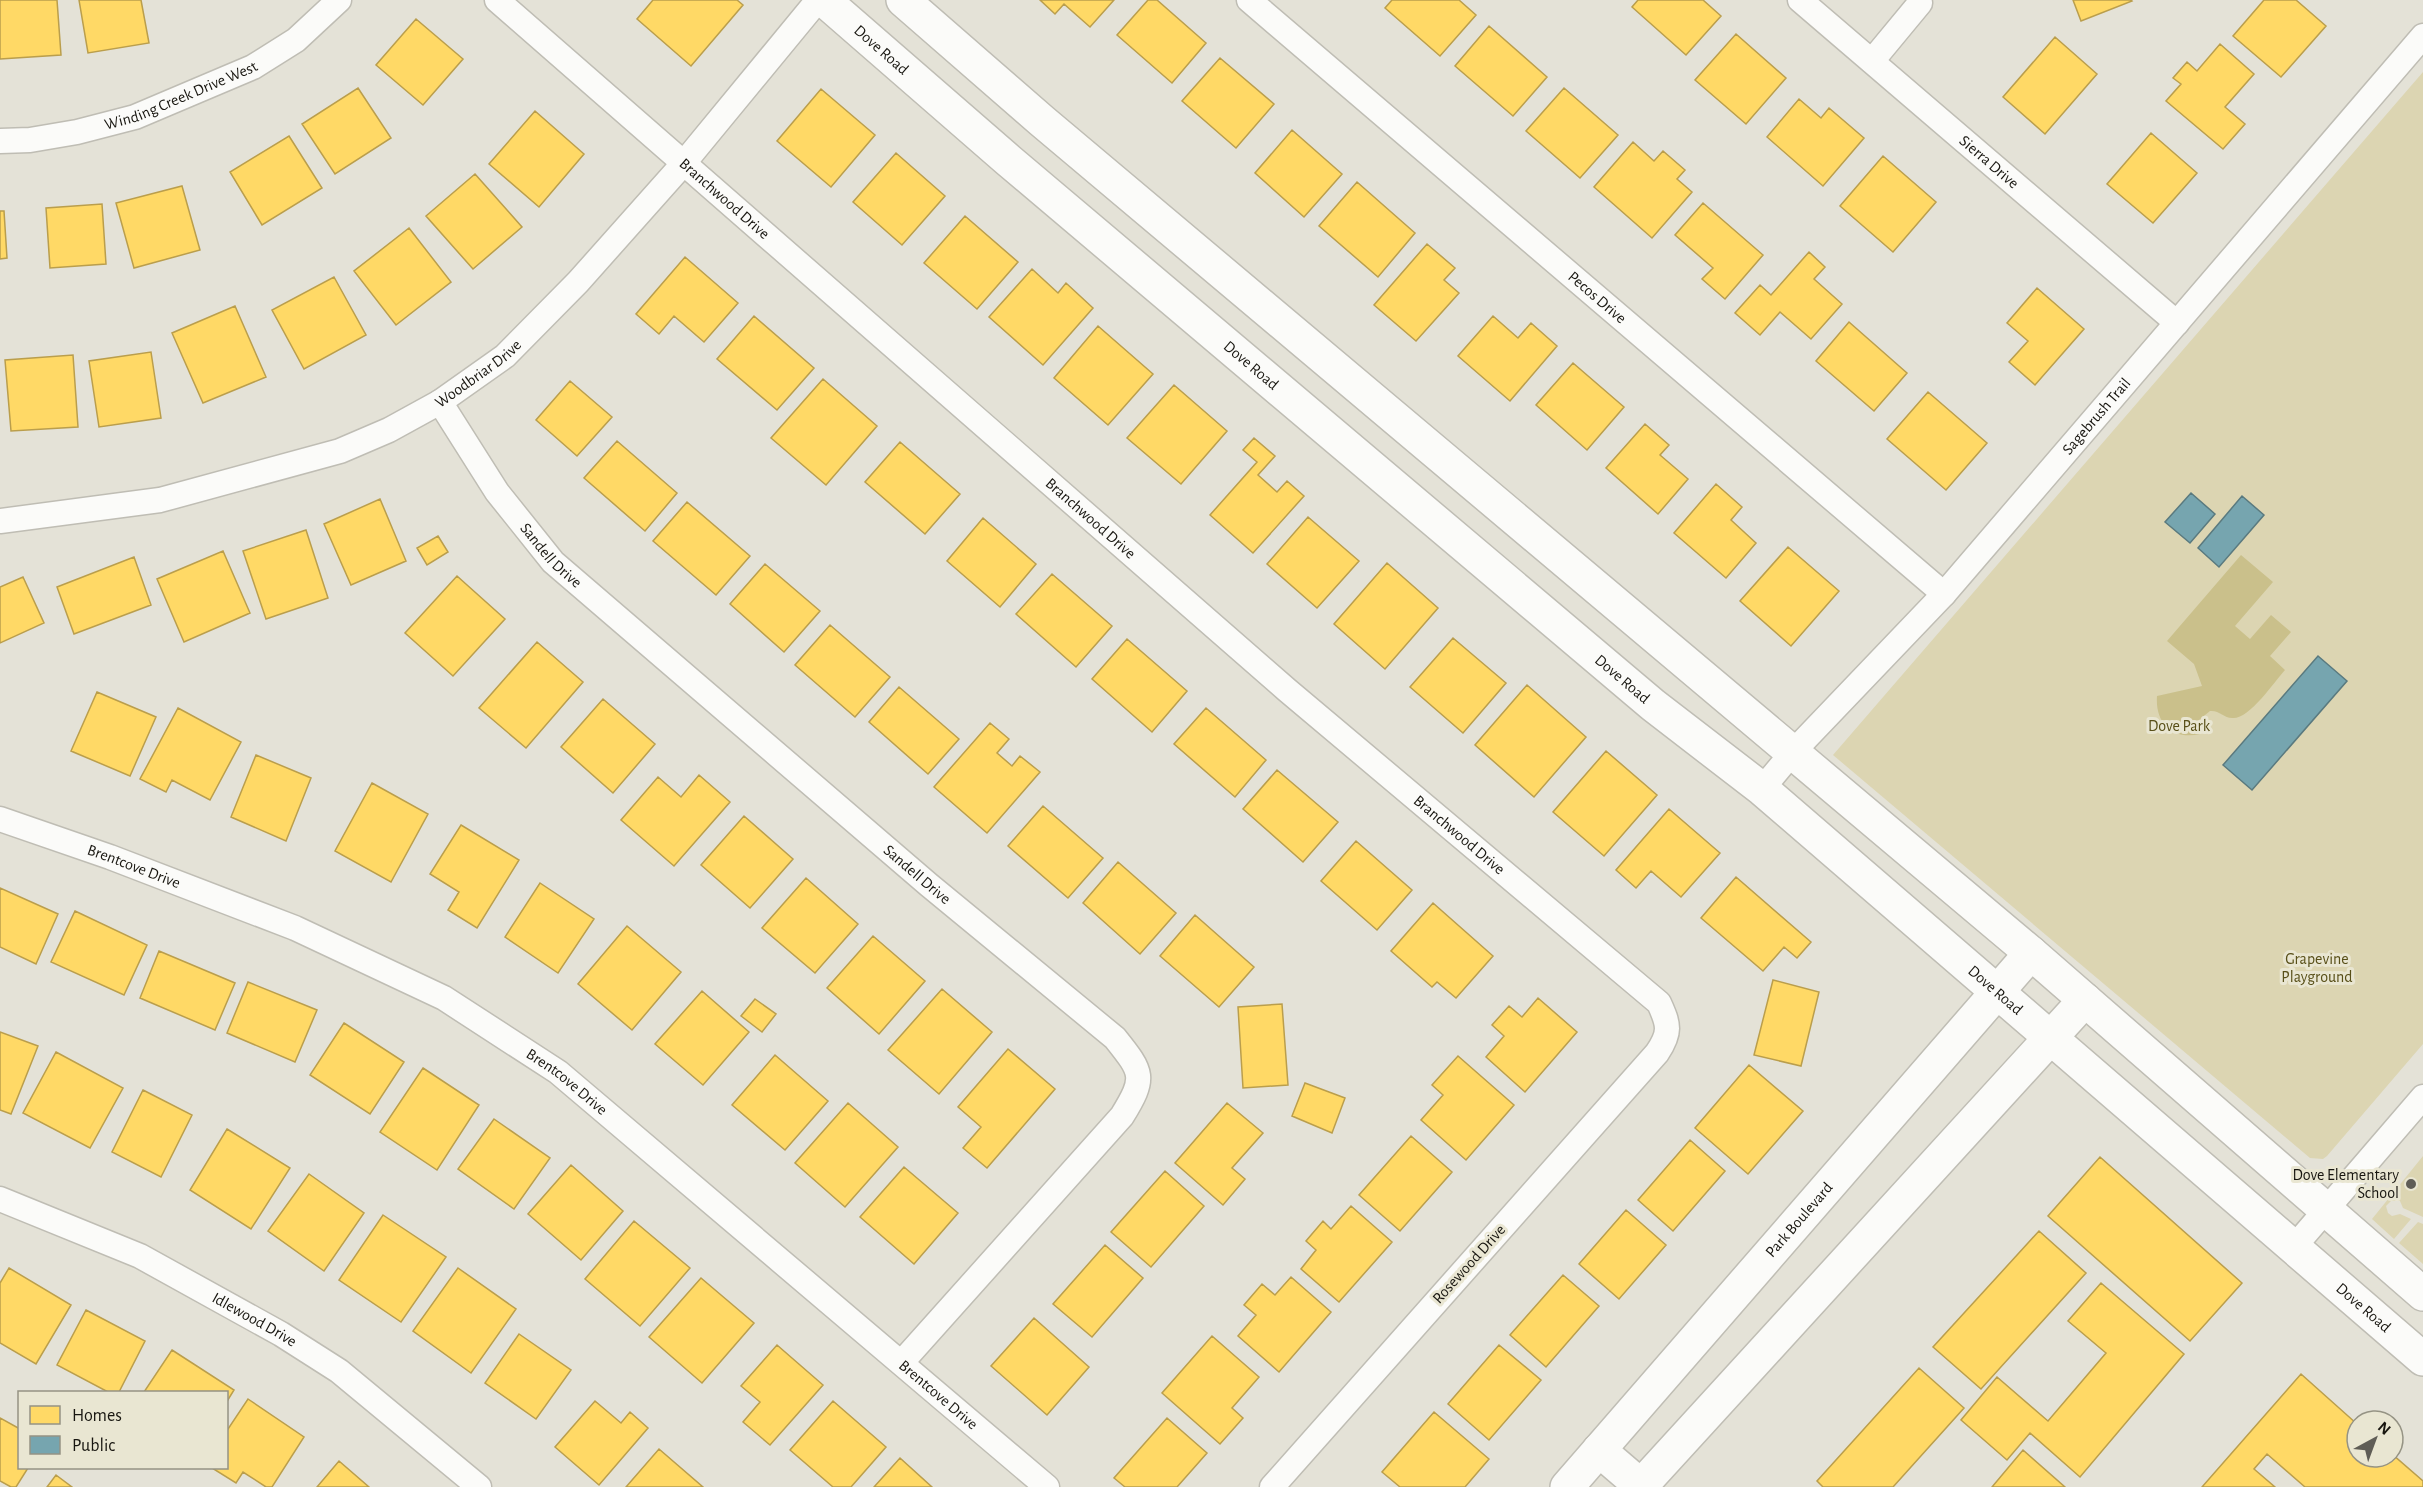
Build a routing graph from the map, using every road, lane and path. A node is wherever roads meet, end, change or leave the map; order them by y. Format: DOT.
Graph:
graph roads {
  1 [pos="339,0"];
  2 [pos="497,0"];
  3 [pos="818,0"];
  4 [pos="824,0"];
  5 [pos="903,0"];
  6 [pos="1249,0"];
  7 [pos="1800,0"];
  8 [pos="1920,3"];
  9 [pos="2423,36"];
  10 [pos="1872,61"];
  11 [pos="0,141"];
  12 [pos="683,164"];
  13 [pos="2177,323"];
  14 [pos="440,402"];
  15 [pos="0,521"];
  16 [pos="1944,594"];
  17 [pos="1792,753"];
  18 [pos="1762,789"];
  19 [pos="0,819"];
  20 [pos="2031,953"];
  21 [pos="1999,991"];
  22 [pos="2085,1000"];
  23 [pos="2052,1037"];
  24 [pos="1665,1041"];
  25 [pos="2423,1097"];
  26 [pos="0,1198"];
  27 [pos="2326,1210"];
  28 [pos="2294,1247"];
  29 [pos="2423,1294"];
  30 [pos="2423,1359"];
  31 [pos="902,1362"];
  32 [pos="1599,1450"];
  33 [pos="479,1487"];
  34 [pos="1047,1487"];
  35 [pos="1272,1487"];
  36 [pos="1567,1487"];
  37 [pos="1641,1487"];
  1 -- 11 [label="street, Winding Creek Drive West"];
  2 -- 12 [label="street, Branchwood Drive"];
  3 -- 12 [label="street, Woodbriar Drive"];
  4 -- 18 [label="main road, Dove Road"];
  5 -- 17 [label="main road"];
  6 -- 16 [label="street, Pecos Drive"];
  7 -- 10 [label="street, Sierra Drive"];
  8 -- 10 [label="street"];
  9 -- 13 [label="street, Sagebrush Trail"];
  10 -- 13 [label="street, Sierra Drive"];
  12 -- 14 [label="street, Woodbriar Drive"];
  12 -- 24 [label="street, Branchwood Drive"];
  13 -- 16 [label="street, Sagebrush Trail"];
  14 -- 15 [label="street, Woodbriar Drive"];
  14 -- 31 [label="street, Sandell Drive"];
  16 -- 17 [label="street, Sagebrush Trail"];
  17 -- 18 [label="street, Sagebrush Trail"];
  17 -- 20 [label="main road"];
  18 -- 21 [label="main road, Dove Road"];
  19 -- 31 [label="street, Brentcove Drive"];
  20 -- 21 [label="main road, Park Boulevard"];
  20 -- 22 [label="main road"];
  21 -- 23 [label="main road, Dove Road"];
  21 -- 32 [label="main road, Park Boulevard"];
  22 -- 23 [label="main road"];
  22 -- 27 [label="main road"];
  23 -- 28 [label="main road, Dove Road"];
  23 -- 37 [label="main road"];
  24 -- 35 [label="street, Rosewood Drive"];
  25 -- 27 [label="street"];
  26 -- 33 [label="street, Idlewood Drive"];
  27 -- 28 [label="street"];
  27 -- 29 [label="main road"];
  28 -- 30 [label="main road, Dove Road"];
  31 -- 34 [label="street, Brentcove Drive"];
  32 -- 36 [label="main road, Park Boulevard"];
  32 -- 37 [label="main road"];
}
